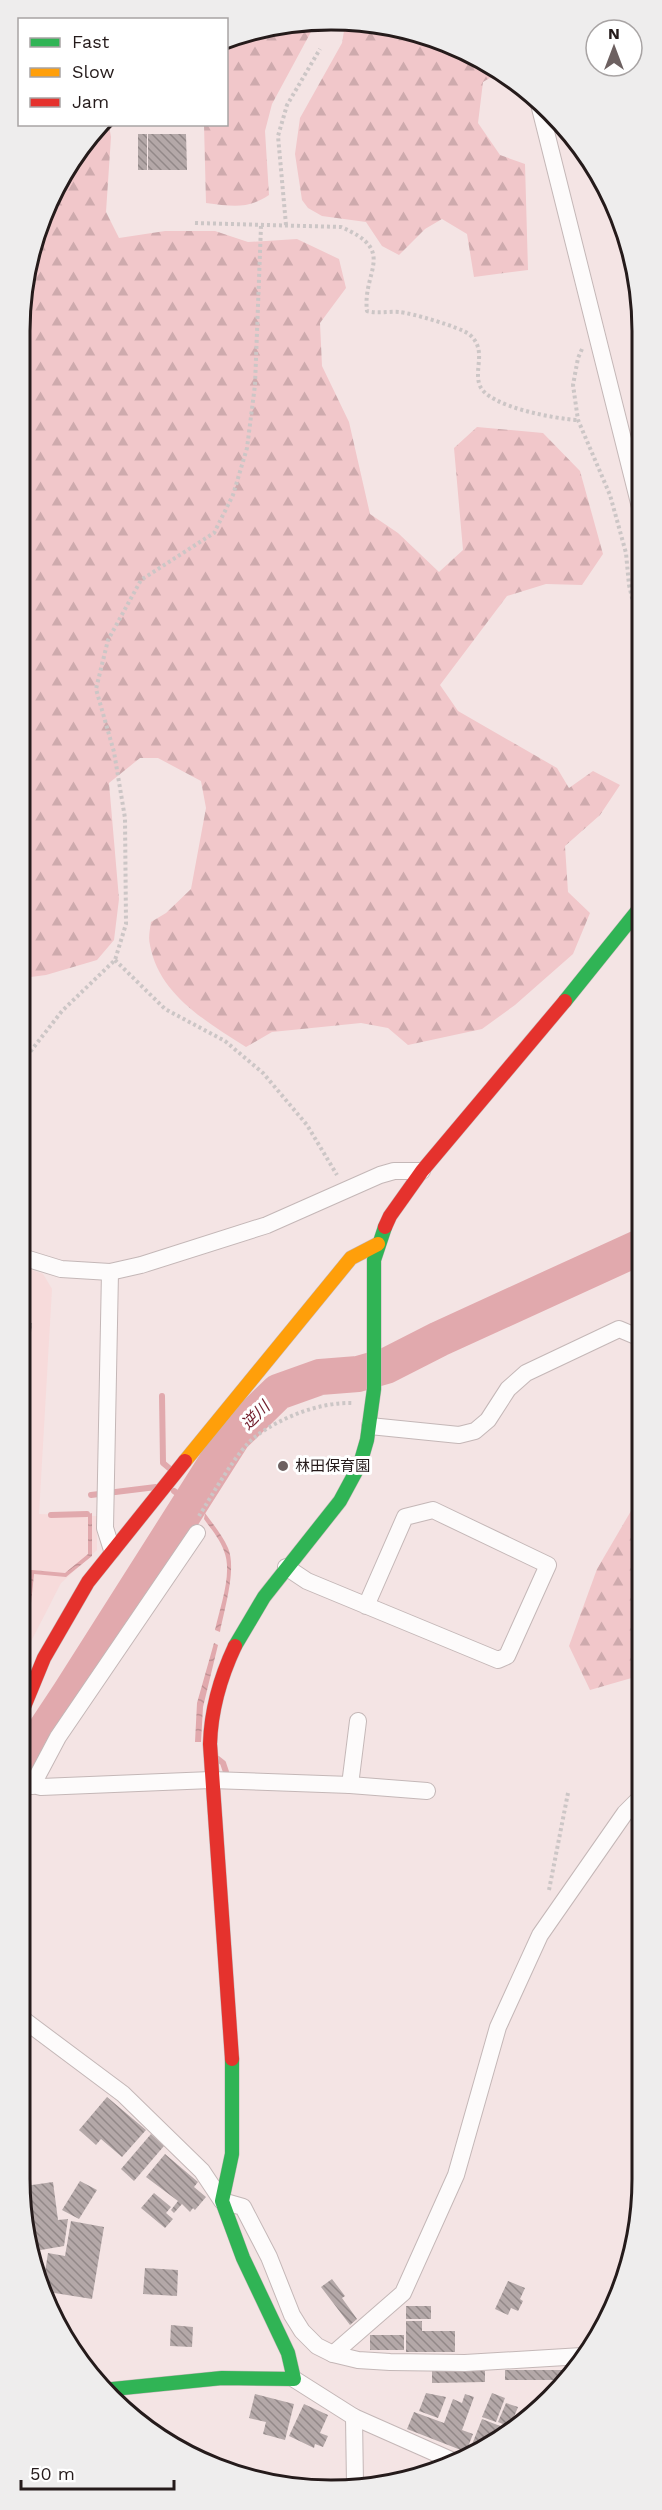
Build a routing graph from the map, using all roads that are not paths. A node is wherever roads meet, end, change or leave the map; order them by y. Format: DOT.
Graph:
graph roads {
  1 [pos="542,116"];
  2 [pos="632,479"];
  3 [pos="632,918"];
  4 [pos="422,1170"];
  5 [pos="378,1244"];
  6 [pos="30,1259"];
  7 [pos="110,1272"];
  8 [pos="632,1334"];
  9 [pos="370,1426"];
  10 [pos="197,1533"];
  11 [pos="112,1550"];
  12 [pos="286,1568"];
  13 [pos="366,1606"];
  14 [pos="30,1692"];
  15 [pos="358,1721"];
  16 [pos="30,1777"];
  17 [pos="211,1780"];
  18 [pos="30,1784"];
  19 [pos="350,1785"];
  20 [pos="427,1791"];
  21 [pos="632,1806"];
  22 [pos="30,2024"];
  23 [pos="222,2201"];
  24 [pos="333,2354"];
  25 [pos="574,2356"];
  26 [pos="294,2379"];
  27 [pos="115,2389"];
  28 [pos="354,2417"];
  29 [pos="445,2457"];
  30 [pos="355,2479"];
  1 -- 2 [label="street"];
  3 -- 4 [label="street"];
  4 -- 5 [label="street"];
  4 -- 7 [label="street"];
  5 -- 9 [label="street"];
  5 -- 11 [label="street"];
  6 -- 7 [label="street"];
  7 -- 11 [label="street"];
  8 -- 9 [label="street"];
  9 -- 12 [label="street"];
  10 -- 16 [label="street"];
  11 -- 14 [label="street"];
  12 -- 13 [label="street"];
  12 -- 17 [label="street"];
  13 -- 13 [label="street"];
  15 -- 19 [label="street"];
  17 -- 18 [label="street"];
  17 -- 19 [label="street"];
  17 -- 23 [label="street"];
  19 -- 20 [label="street"];
  21 -- 24 [label="street"];
  22 -- 23 [label="street"];
  23 -- 24 [label="street"];
  23 -- 26 [label="street"];
  24 -- 25 [label="street"];
  26 -- 27 [label="street"];
  26 -- 28 [label="street"];
  28 -- 29 [label="street"];
  28 -- 30 [label="street"];
}
